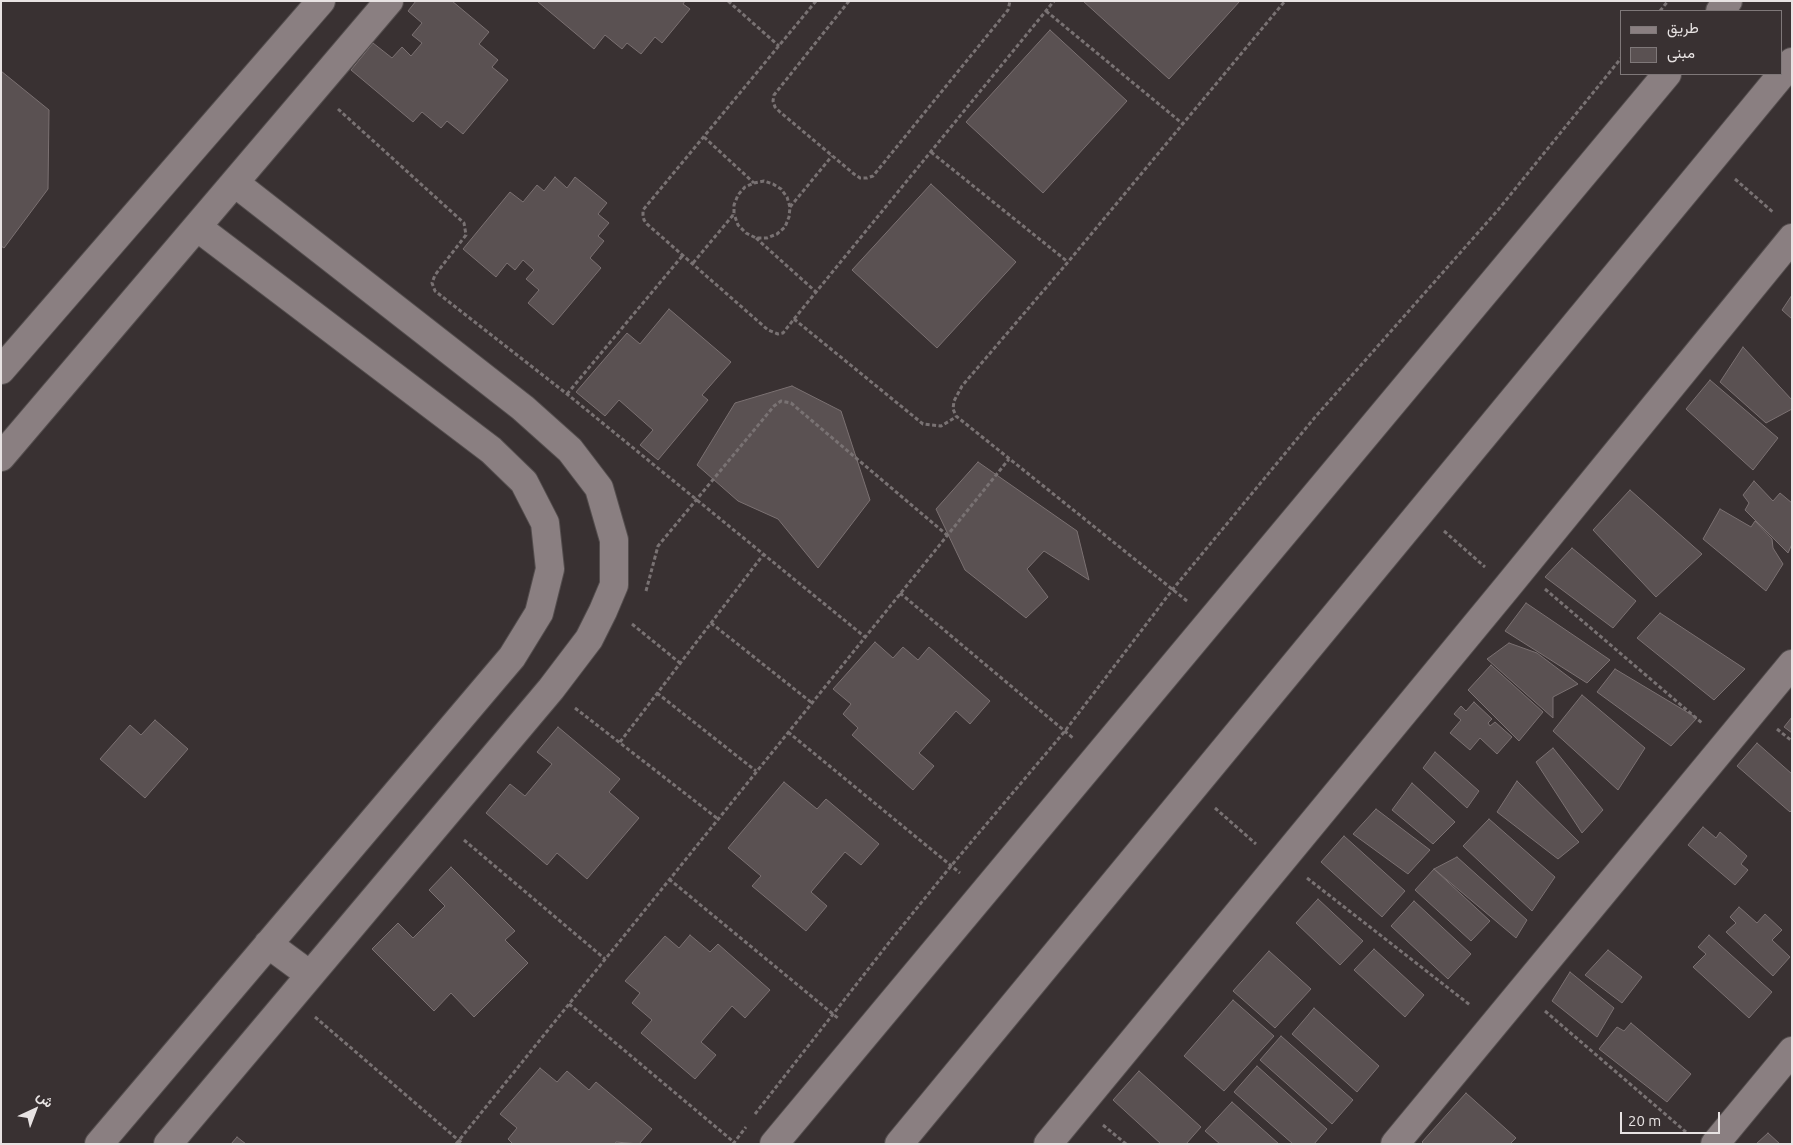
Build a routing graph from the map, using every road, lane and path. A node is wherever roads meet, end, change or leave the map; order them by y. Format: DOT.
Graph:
graph roads {
  1 [pos="321,1"];
  2 [pos="389,1"];
  3 [pos="728,1"];
  4 [pos="816,1"];
  5 [pos="849,1"];
  6 [pos="1010,1"];
  7 [pos="1054,1"];
  8 [pos="1285,1"];
  9 [pos="1046,11"];
  10 [pos="779,46"];
  11 [pos="1620,59"];
  12 [pos="1792,62"];
  13 [pos="1783,73"];
  14 [pos="1667,75"];
  15 [pos="1781,75"];
  16 [pos="315,89"];
  17 [pos="1183,124"];
  18 [pos="704,137"];
  19 [pos="930,152"];
  20 [pos="832,156"];
  21 [pos="1712,159"];
  22 [pos="234,183"];
  23 [pos="754,183"];
  24 [pos="790,207"];
  25 [pos="734,214"];
  26 [pos="197,227"];
  27 [pos="1784,227"];
  28 [pos="756,238"];
  29 [pos="683,255"];
  30 [pos="1068,262"];
  31 [pos="693,263"];
  32 [pos="816,292"];
  33 [pos="794,320"];
  34 [pos="1,370"];
  35 [pos="567,394"];
  36 [pos="956,416"];
  37 [pos="1,457"];
  38 [pos="1009,458"];
  39 [pos="696,500"];
  40 [pos="1421,512"];
  41 [pos="947,535"];
  42 [pos="763,555"];
  43 [pos="1515,578"];
  44 [pos="1173,589"];
  45 [pos="645,593"];
  46 [pos="900,593"];
  47 [pos="634,618"];
  48 [pos="1212,620"];
  49 [pos="711,623"];
  50 [pos="632,624"];
  51 [pos="627,631"];
  52 [pos="865,637"];
  53 [pos="680,663"];
  54 [pos="1792,664"];
  55 [pos="551,689"];
  56 [pos="658,693"];
  57 [pos="812,703"];
  58 [pos="1065,731"];
  59 [pos="788,732"];
  60 [pos="620,742"];
  61 [pos="1726,743"];
  62 [pos="1096,758"];
  63 [pos="756,771"];
  64 [pos="1192,788"];
  65 [pos="718,819"];
  66 [pos="440,820"];
  67 [pos="1281,861"];
  68 [pos="951,866"];
  69 [pos="669,879"];
  70 [pos="983,893"];
  71 [pos="268,944"];
  72 [pos="605,959"];
  73 [pos="310,975"];
  74 [pos="1521,991"];
  75 [pos="291,997"];
  76 [pos="569,1004"];
  77 [pos="833,1014"];
  78 [pos="1494,1024"];
  79 [pos="863,1038"];
  80 [pos="1792,1051"];
  81 [pos="1703,1141"];
  82 [pos="457,1142"];
  83 [pos="734,1143"];
  84 [pos="98,1144"];
  85 [pos="168,1144"];
  86 [pos="463,1144"];
  87 [pos="774,1144"];
  88 [pos="899,1144"];
  89 [pos="1048,1144"];
  90 [pos="1395,1144"];
  1 -- 34 [label="street"];
  2 -- 16 [label="street"];
  3 -- 10 [label="path"];
  4 -- 10 [label="path"];
  5 -- 20 [label="path"];
  6 -- 20 [label="path"];
  7 -- 9 [label="path"];
  8 -- 17 [label="path"];
  9 -- 17 [label="path"];
  9 -- 19 [label="path"];
  10 -- 18 [label="path"];
  11 -- 44 [label="path"];
  12 -- 13 [label="street"];
  14 -- 48 [label="street"];
  15 -- 21 [label="street"];
  16 -- 22 [label="street"];
  16 -- 35 [label="path"];
  17 -- 30 [label="path"];
  18 -- 23 [label="path"];
  18 -- 29 [label="path"];
  19 -- 30 [label="path"];
  19 -- 32 [label="path"];
  20 -- 24 [label="path"];
  21 -- 27 [label="path"];
  21 -- 40 [label="street"];
  22 -- 26 [label="street"];
  22 -- 55 [label="street"];
  23 -- 24 [label="path"];
  23 -- 25 [label="path"];
  24 -- 28 [label="path"];
  25 -- 28 [label="path"];
  25 -- 31 [label="path"];
  26 -- 37 [label="street"];
  26 -- 71 [label="street"];
  27 -- 43 [label="street"];
  28 -- 32 [label="path"];
  29 -- 31 [label="path"];
  29 -- 35 [label="path"];
  30 -- 36 [label="path"];
  31 -- 33 [label="path"];
  32 -- 33 [label="path"];
  33 -- 36 [label="path"];
  35 -- 39 [label="path"];
  36 -- 38 [label="path"];
  38 -- 41 [label="path"];
  38 -- 44 [label="path"];
  39 -- 41 [label="path"];
  39 -- 42 [label="path"];
  39 -- 45 [label="path"];
  40 -- 43 [label="path"];
  40 -- 64 [label="street"];
  41 -- 46 [label="path"];
  42 -- 49 [label="path"];
  42 -- 52 [label="path"];
  43 -- 61 [label="path"];
  43 -- 67 [label="street"];
  44 -- 48 [label="path"];
  44 -- 58 [label="path"];
  46 -- 52 [label="path"];
  46 -- 58 [label="path"];
  47 -- 50 [label="path"];
  48 -- 62 [label="street"];
  49 -- 53 [label="path"];
  49 -- 57 [label="path"];
  50 -- 51 [label="path"];
  50 -- 53 [label="path"];
  52 -- 57 [label="path"];
  53 -- 56 [label="path"];
  54 -- 61 [label="street"];
  55 -- 60 [label="path"];
  55 -- 66 [label="street"];
  56 -- 60 [label="path"];
  56 -- 63 [label="path"];
  57 -- 59 [label="path"];
  58 -- 62 [label="path"];
  58 -- 68 [label="path"];
  59 -- 63 [label="path"];
  59 -- 68 [label="path"];
  60 -- 65 [label="path"];
  61 -- 74 [label="street"];
  62 -- 70 [label="street"];
  63 -- 65 [label="path"];
  64 -- 67 [label="path"];
  64 -- 88 [label="street"];
  65 -- 69 [label="path"];
  66 -- 72 [label="path"];
  66 -- 73 [label="street"];
  67 -- 78 [label="path"];
  67 -- 89 [label="street"];
  68 -- 70 [label="path"];
  68 -- 77 [label="path"];
  69 -- 72 [label="path"];
  69 -- 77 [label="path"];
  70 -- 79 [label="street"];
  71 -- 73 [label="street"];
  71 -- 84 [label="street"];
  72 -- 76 [label="path"];
  73 -- 75 [label="street"];
  74 -- 78 [label="street"];
  74 -- 81 [label="path"];
  75 -- 82 [label="path"];
  75 -- 85 [label="street"];
  76 -- 82 [label="path"];
  76 -- 83 [label="path"];
  77 -- 79 [label="path"];
  77 -- 83 [label="path"];
  78 -- 90 [label="street"];
  79 -- 87 [label="street"];
  80 -- 81 [label="street"];
  82 -- 86 [label="path"];
}
